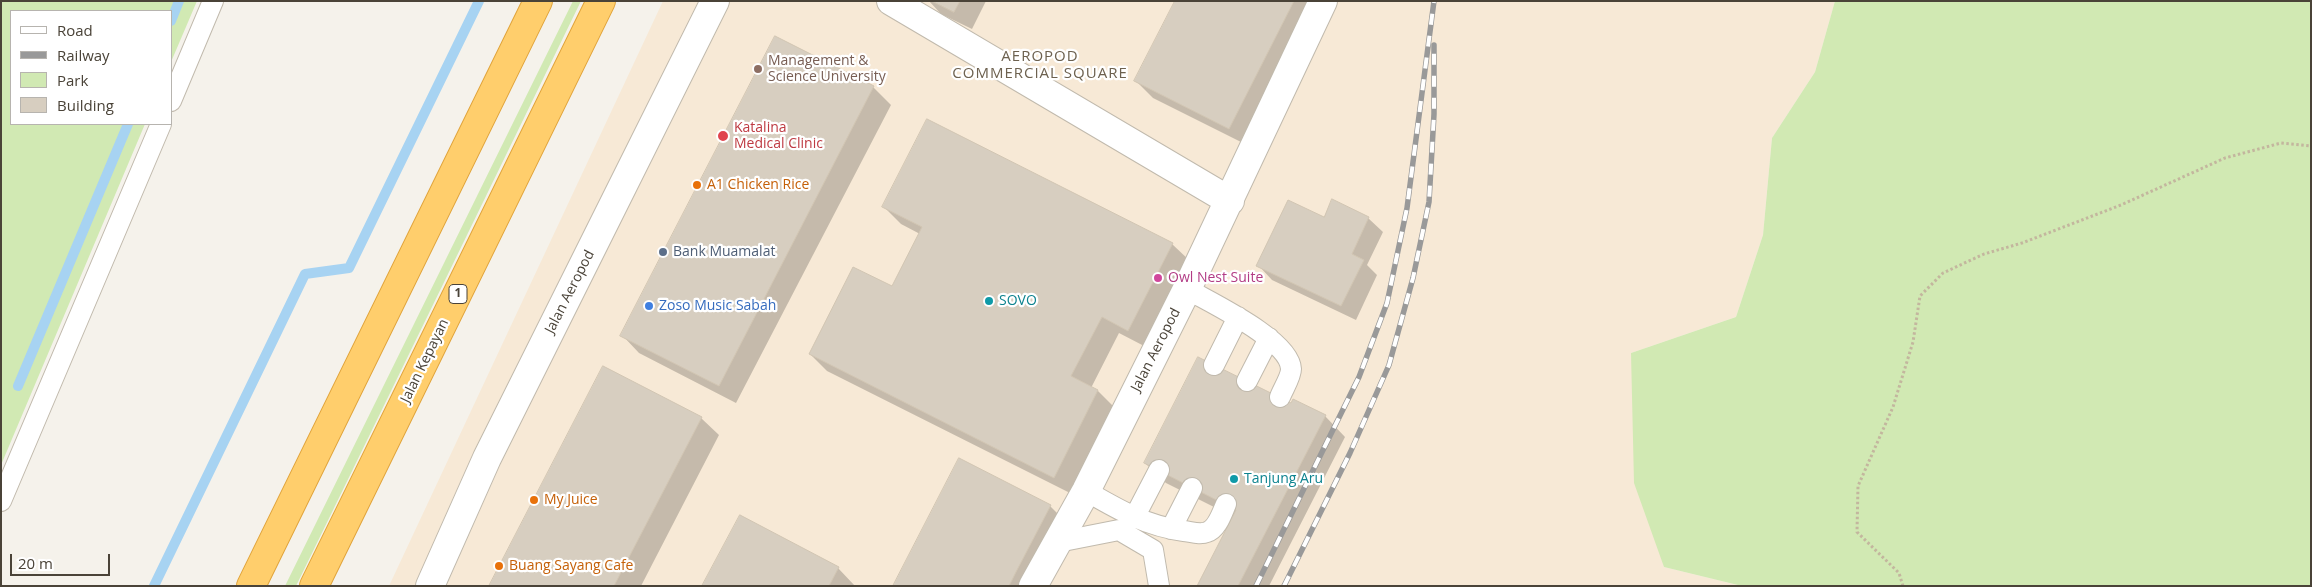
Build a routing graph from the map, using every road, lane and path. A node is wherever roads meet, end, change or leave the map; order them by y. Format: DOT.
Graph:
graph roads {
  1 [pos="214,1"];
  2 [pos="538,1"];
  3 [pos="601,1"];
  4 [pos="715,1"];
  5 [pos="891,1"];
  6 [pos="1323,1"];
  7 [pos="172,99"];
  8 [pos="161,125"];
  9 [pos="2311,146"];
  10 [pos="1230,201"];
  11 [pos="1187,289"];
  12 [pos="1238,317"];
  13 [pos="1269,338"];
  14 [pos="1214,365"];
  15 [pos="1247,381"];
  16 [pos="1280,397"];
  17 [pos="1159,470"];
  18 [pos="1192,488"];
  19 [pos="1086,491"];
  20 [pos="1,501"];
  21 [pos="1226,504"];
  22 [pos="1134,518"];
  23 [pos="1171,529"];
  24 [pos="1058,542"];
  25 [pos="251,586"];
  26 [pos="314,586"];
  27 [pos="430,586"];
  28 [pos="1033,586"];
  29 [pos="1159,586"];
  30 [pos="1903,586"];
  1 -- 7 [label="lane"];
  2 -- 25 [label="highway"];
  3 -- 26 [label="highway, Jalan Kepayan / 1"];
  4 -- 27 [label="street, Jalan Aeropod"];
  5 -- 10 [label="street"];
  6 -- 10 [label="street, Jalan Aeropod"];
  8 -- 20 [label="lane"];
  9 -- 30 [label="path"];
  10 -- 11 [label="street, Jalan Aeropod"];
  11 -- 12 [label="lane"];
  11 -- 19 [label="street, Jalan Aeropod"];
  12 -- 13 [label="lane"];
  12 -- 14 [label="lane"];
  13 -- 15 [label="lane"];
  13 -- 16 [label="lane"];
  17 -- 22 [label="lane"];
  18 -- 23 [label="lane"];
  19 -- 22 [label="lane"];
  19 -- 24 [label="street, Jalan Aeropod"];
  21 -- 23 [label="lane"];
  22 -- 23 [label="lane"];
  24 -- 28 [label="street, Jalan Aeropod"];
  24 -- 29 [label="lane"];
}
